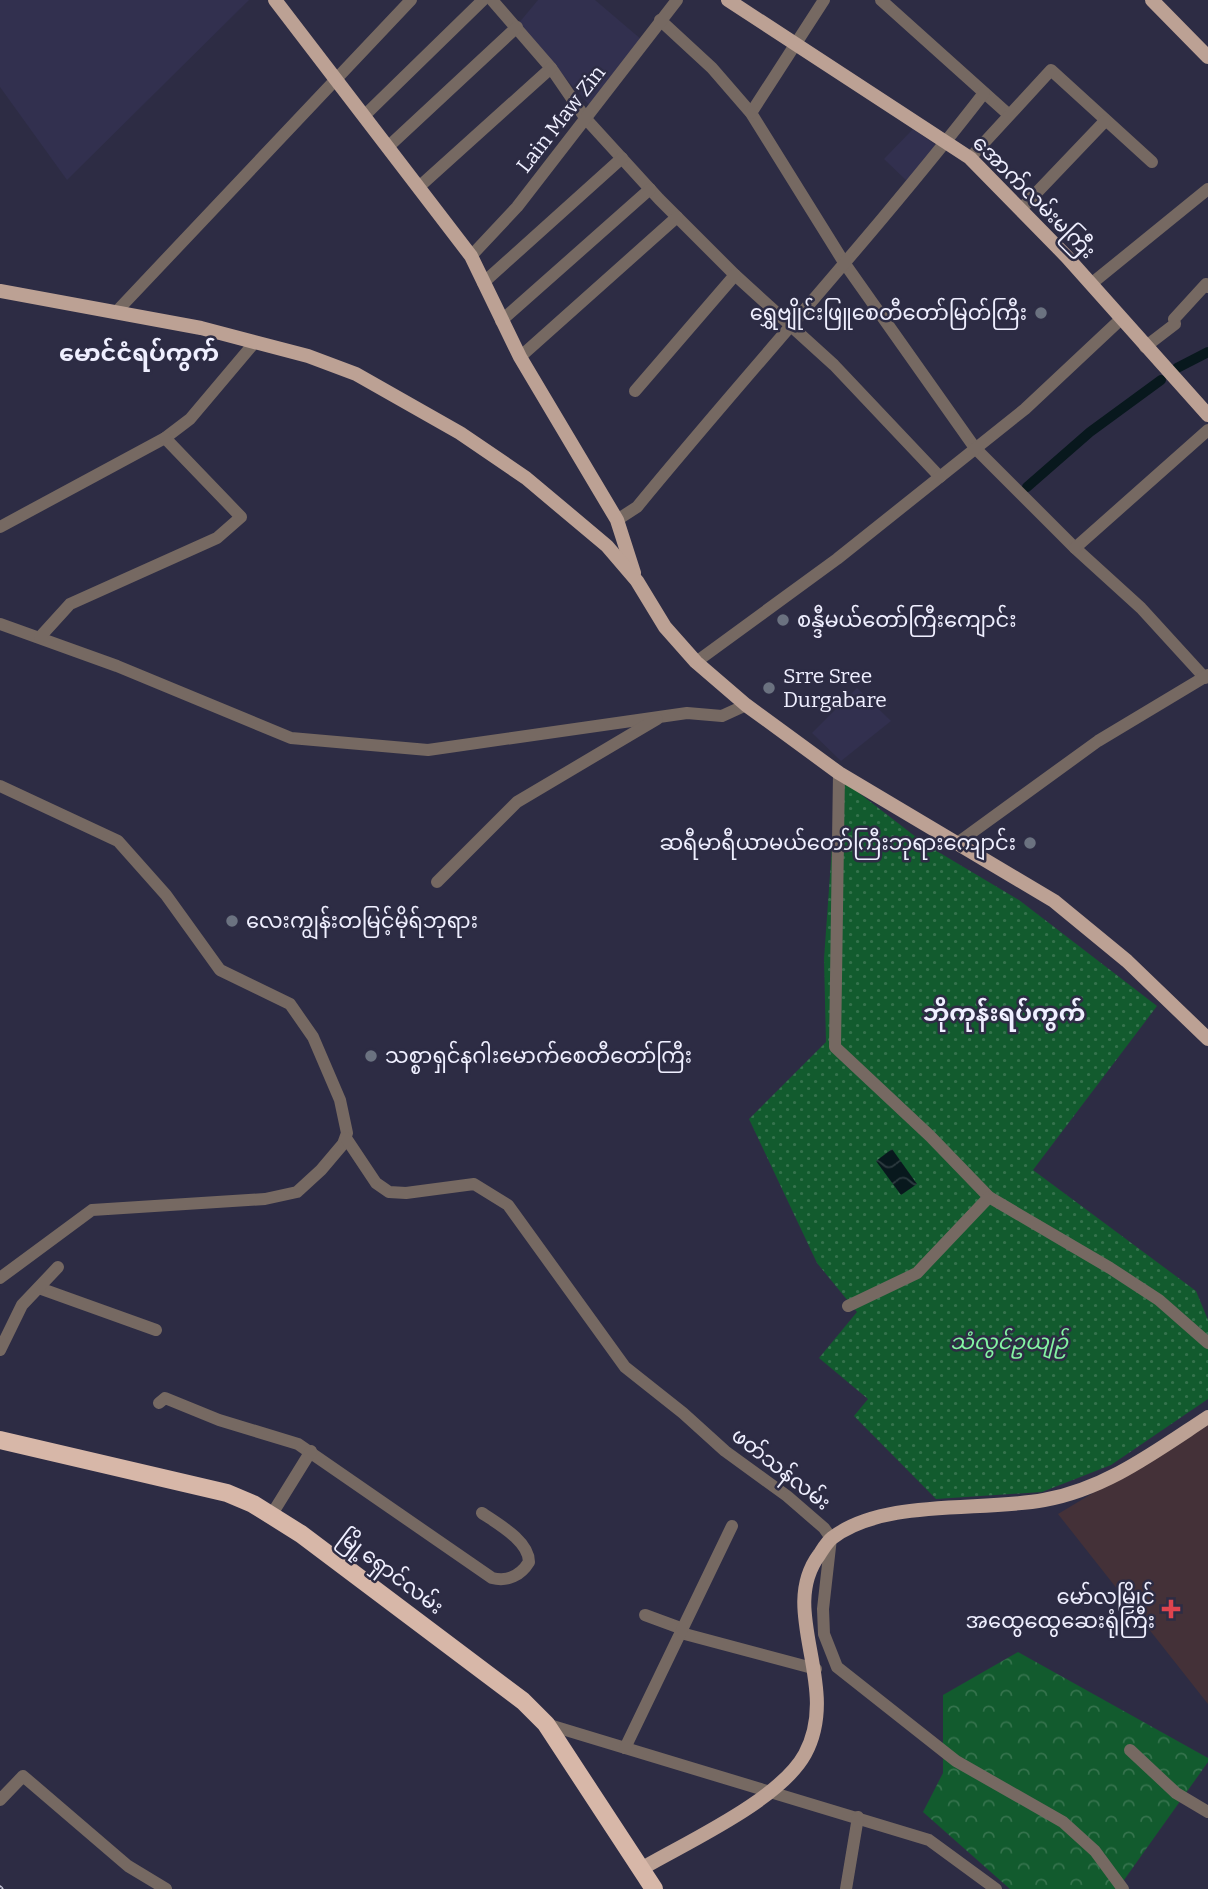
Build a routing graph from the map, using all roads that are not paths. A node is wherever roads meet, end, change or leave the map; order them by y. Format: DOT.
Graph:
graph roads {
  1 [pos="275,0"];
  2 [pos="411,0"];
  3 [pos="483,0"];
  4 [pos="492,0"];
  5 [pos="677,0"];
  6 [pos="728,0"];
  7 [pos="824,0"];
  8 [pos="881,0"];
  9 [pos="1152,0"];
  10 [pos="660,20"];
  11 [pos="517,27"];
  12 [pos="797,43"];
  13 [pos="1208,57"];
  14 [pos="551,68"];
  15 [pos="336,77"];
  16 [pos="984,93"];
  17 [pos="751,113"];
  18 [pos="1008,114"];
  19 [pos="365,115"];
  20 [pos="586,119"];
  21 [pos="1105,121"];
  22 [pos="947,140"];
  23 [pos="389,146"];
  24 [pos="622,158"];
  25 [pos="970,158"];
  26 [pos="1152,162"];
  27 [pos="420,186"];
  28 [pos="650,189"];
  29 [pos="1208,189"];
  30 [pos="1021,209"];
  31 [pos="677,217"];
  32 [pos="471,256"];
  33 [pos="845,264"];
  34 [pos="735,275"];
  35 [pos="483,283"];
  36 [pos="1091,284"];
  37 [pos="1208,286"];
  38 [pos="0,291"];
  39 [pos="15,294"];
  40 [pos="0,302"];
  41 [pos="117,311"];
  42 [pos="1121,319"];
  43 [pos="501,321"];
  44 [pos="791,324"];
  45 [pos="255,342"];
  46 [pos="1145,347"];
  47 [pos="520,357"];
  48 [pos="635,391"];
  49 [pos="1205,405"];
  50 [pos="1208,430"];
  51 [pos="165,438"];
  52 [pos="975,448"];
  53 [pos="940,477"];
  54 [pos="617,520"];
  55 [pos="0,527"];
  56 [pos="1074,548"];
  57 [pos="637,582"];
  58 [pos="0,624"];
  59 [pos="40,637"];
  60 [pos="696,662"];
  61 [pos="1206,677"];
  62 [pos="746,705"];
  63 [pos="660,718"];
  64 [pos="839,773"];
  65 [pos="0,786"];
  66 [pos="956,844"];
  67 [pos="437,882"];
  68 [pos="1208,1039"];
  69 [pos="346,1138"];
  70 [pos="989,1197"];
  71 [pos="58,1267"];
  72 [pos="0,1278"];
  73 [pos="39,1289"];
  74 [pos="848,1306"];
  75 [pos="156,1330"];
  76 [pos="1208,1343"];
  77 [pos="0,1350"];
  78 [pos="159,1403"];
  79 [pos="1208,1417"];
  80 [pos="0,1440"];
  81 [pos="311,1451"];
  82 [pos="482,1513"];
  83 [pos="272,1514"];
  84 [pos="732,1526"];
  85 [pos="831,1538"];
  86 [pos="645,1615"];
  87 [pos="682,1631"];
  88 [pos="816,1669"];
  89 [pos="546,1724"];
  90 [pos="625,1748"];
  91 [pos="1130,1750"];
  92 [pos="772,1793"];
  93 [pos="0,1800"];
  94 [pos="1208,1812"];
  95 [pos="858,1817"];
  96 [pos="641,1869"];
  97 [pos="166,1889"];
  98 [pos="654,1889"];
  99 [pos="846,1889"];
  100 [pos="996,1889"];
  101 [pos="1123,1889"];
  1 -- 15 [label="main road"];
  2 -- 15 [label="street"];
  3 -- 19 [label="street"];
  4 -- 11 [label="street"];
  5 -- 10 [label="street, Lain Maw Zin"];
  6 -- 12 [label="main road, အောက်လမ်းမကြီး"];
  7 -- 12 [label="street"];
  8 -- 16 [label="street"];
  9 -- 13 [label="main road"];
  10 -- 17 [label="street"];
  10 -- 20 [label="street, Lain Maw Zin"];
  11 -- 14 [label="street"];
  11 -- 23 [label="street"];
  12 -- 17 [label="street"];
  12 -- 22 [label="main road, အောက်လမ်းမကြီး"];
  14 -- 20 [label="street"];
  14 -- 27 [label="street"];
  15 -- 19 [label="main road"];
  15 -- 41 [label="street"];
  16 -- 18 [label="street"];
  16 -- 22 [label="street"];
  17 -- 33 [label="street"];
  18 -- 21 [label="street"];
  18 -- 25 [label="street"];
  19 -- 23 [label="main road"];
  20 -- 24 [label="street"];
  20 -- 32 [label="street, Lain Maw Zin"];
  21 -- 26 [label="street"];
  21 -- 30 [label="street"];
  22 -- 25 [label="main road, အောက်လမ်းမကြီး"];
  22 -- 33 [label="street"];
  23 -- 27 [label="main road"];
  24 -- 28 [label="street"];
  24 -- 35 [label="street"];
  25 -- 30 [label="main road, အောက်လမ်းမကြီး"];
  27 -- 32 [label="main road"];
  28 -- 31 [label="street"];
  28 -- 43 [label="street"];
  29 -- 36 [label="street"];
  30 -- 36 [label="main road, အောက်လမ်းမကြီး"];
  31 -- 34 [label="street"];
  31 -- 47 [label="street"];
  32 -- 35 [label="main road"];
  33 -- 44 [label="street"];
  33 -- 52 [label="street"];
  34 -- 44 [label="street"];
  34 -- 48 [label="street"];
  35 -- 43 [label="main road"];
  36 -- 42 [label="main road, အောက်လမ်းမကြီး"];
  37 -- 46 [label="street"];
  38 -- 39 [label="main road"];
  39 -- 40 [label="street"];
  39 -- 41 [label="main road"];
  41 -- 45 [label="main road"];
  42 -- 46 [label="main road, အောက်လမ်းမကြီး"];
  42 -- 52 [label="street"];
  43 -- 47 [label="main road"];
  44 -- 53 [label="street"];
  44 -- 54 [label="street"];
  45 -- 51 [label="street"];
  45 -- 57 [label="main road"];
  46 -- 49 [label="main road, အောက်လမ်းမကြီး"];
  47 -- 54 [label="main road"];
  50 -- 56 [label="street"];
  51 -- 55 [label="street"];
  51 -- 59 [label="street"];
  52 -- 53 [label="street"];
  52 -- 56 [label="street"];
  53 -- 60 [label="street"];
  54 -- 57 [label="main road"];
  56 -- 61 [label="street"];
  57 -- 60 [label="main road"];
  58 -- 59 [label="street"];
  59 -- 63 [label="street"];
  60 -- 62 [label="main road"];
  61 -- 66 [label="street"];
  62 -- 63 [label="street"];
  62 -- 64 [label="main road"];
  63 -- 67 [label="street"];
  64 -- 66 [label="main road"];
  64 -- 70 [label="street"];
  65 -- 69 [label="street"];
  66 -- 68 [label="main road"];
  69 -- 72 [label="street"];
  69 -- 85 [label="street, ဖတ်သန်လမ်း"];
  70 -- 74 [label="street"];
  70 -- 76 [label="street"];
  71 -- 73 [label="street"];
  73 -- 75 [label="street"];
  73 -- 77 [label="street"];
  78 -- 81 [label="street"];
  79 -- 85 [label="main road"];
  80 -- 83 [label="highway, မြို့ရှောင်လမ်း"];
  81 -- 82 [label="street"];
  81 -- 83 [label="street"];
  83 -- 89 [label="highway, မြို့ရှောင်လမ်း"];
  84 -- 87 [label="street"];
  85 -- 88 [label="main road"];
  85 -- 101 [label="street, ဖတ်သန်လမ်း"];
  86 -- 87 [label="street"];
  87 -- 88 [label="street"];
  87 -- 90 [label="street"];
  88 -- 92 [label="main road"];
  89 -- 90 [label="street"];
  89 -- 96 [label="highway, မြို့ရှောင်လမ်း"];
  90 -- 92 [label="street"];
  91 -- 94 [label="street"];
  92 -- 95 [label="street"];
  92 -- 96 [label="main road"];
  93 -- 97 [label="street"];
  95 -- 99 [label="street"];
  95 -- 100 [label="street"];
  96 -- 98 [label="highway, မြို့ရှောင်လမ်း"];
}
